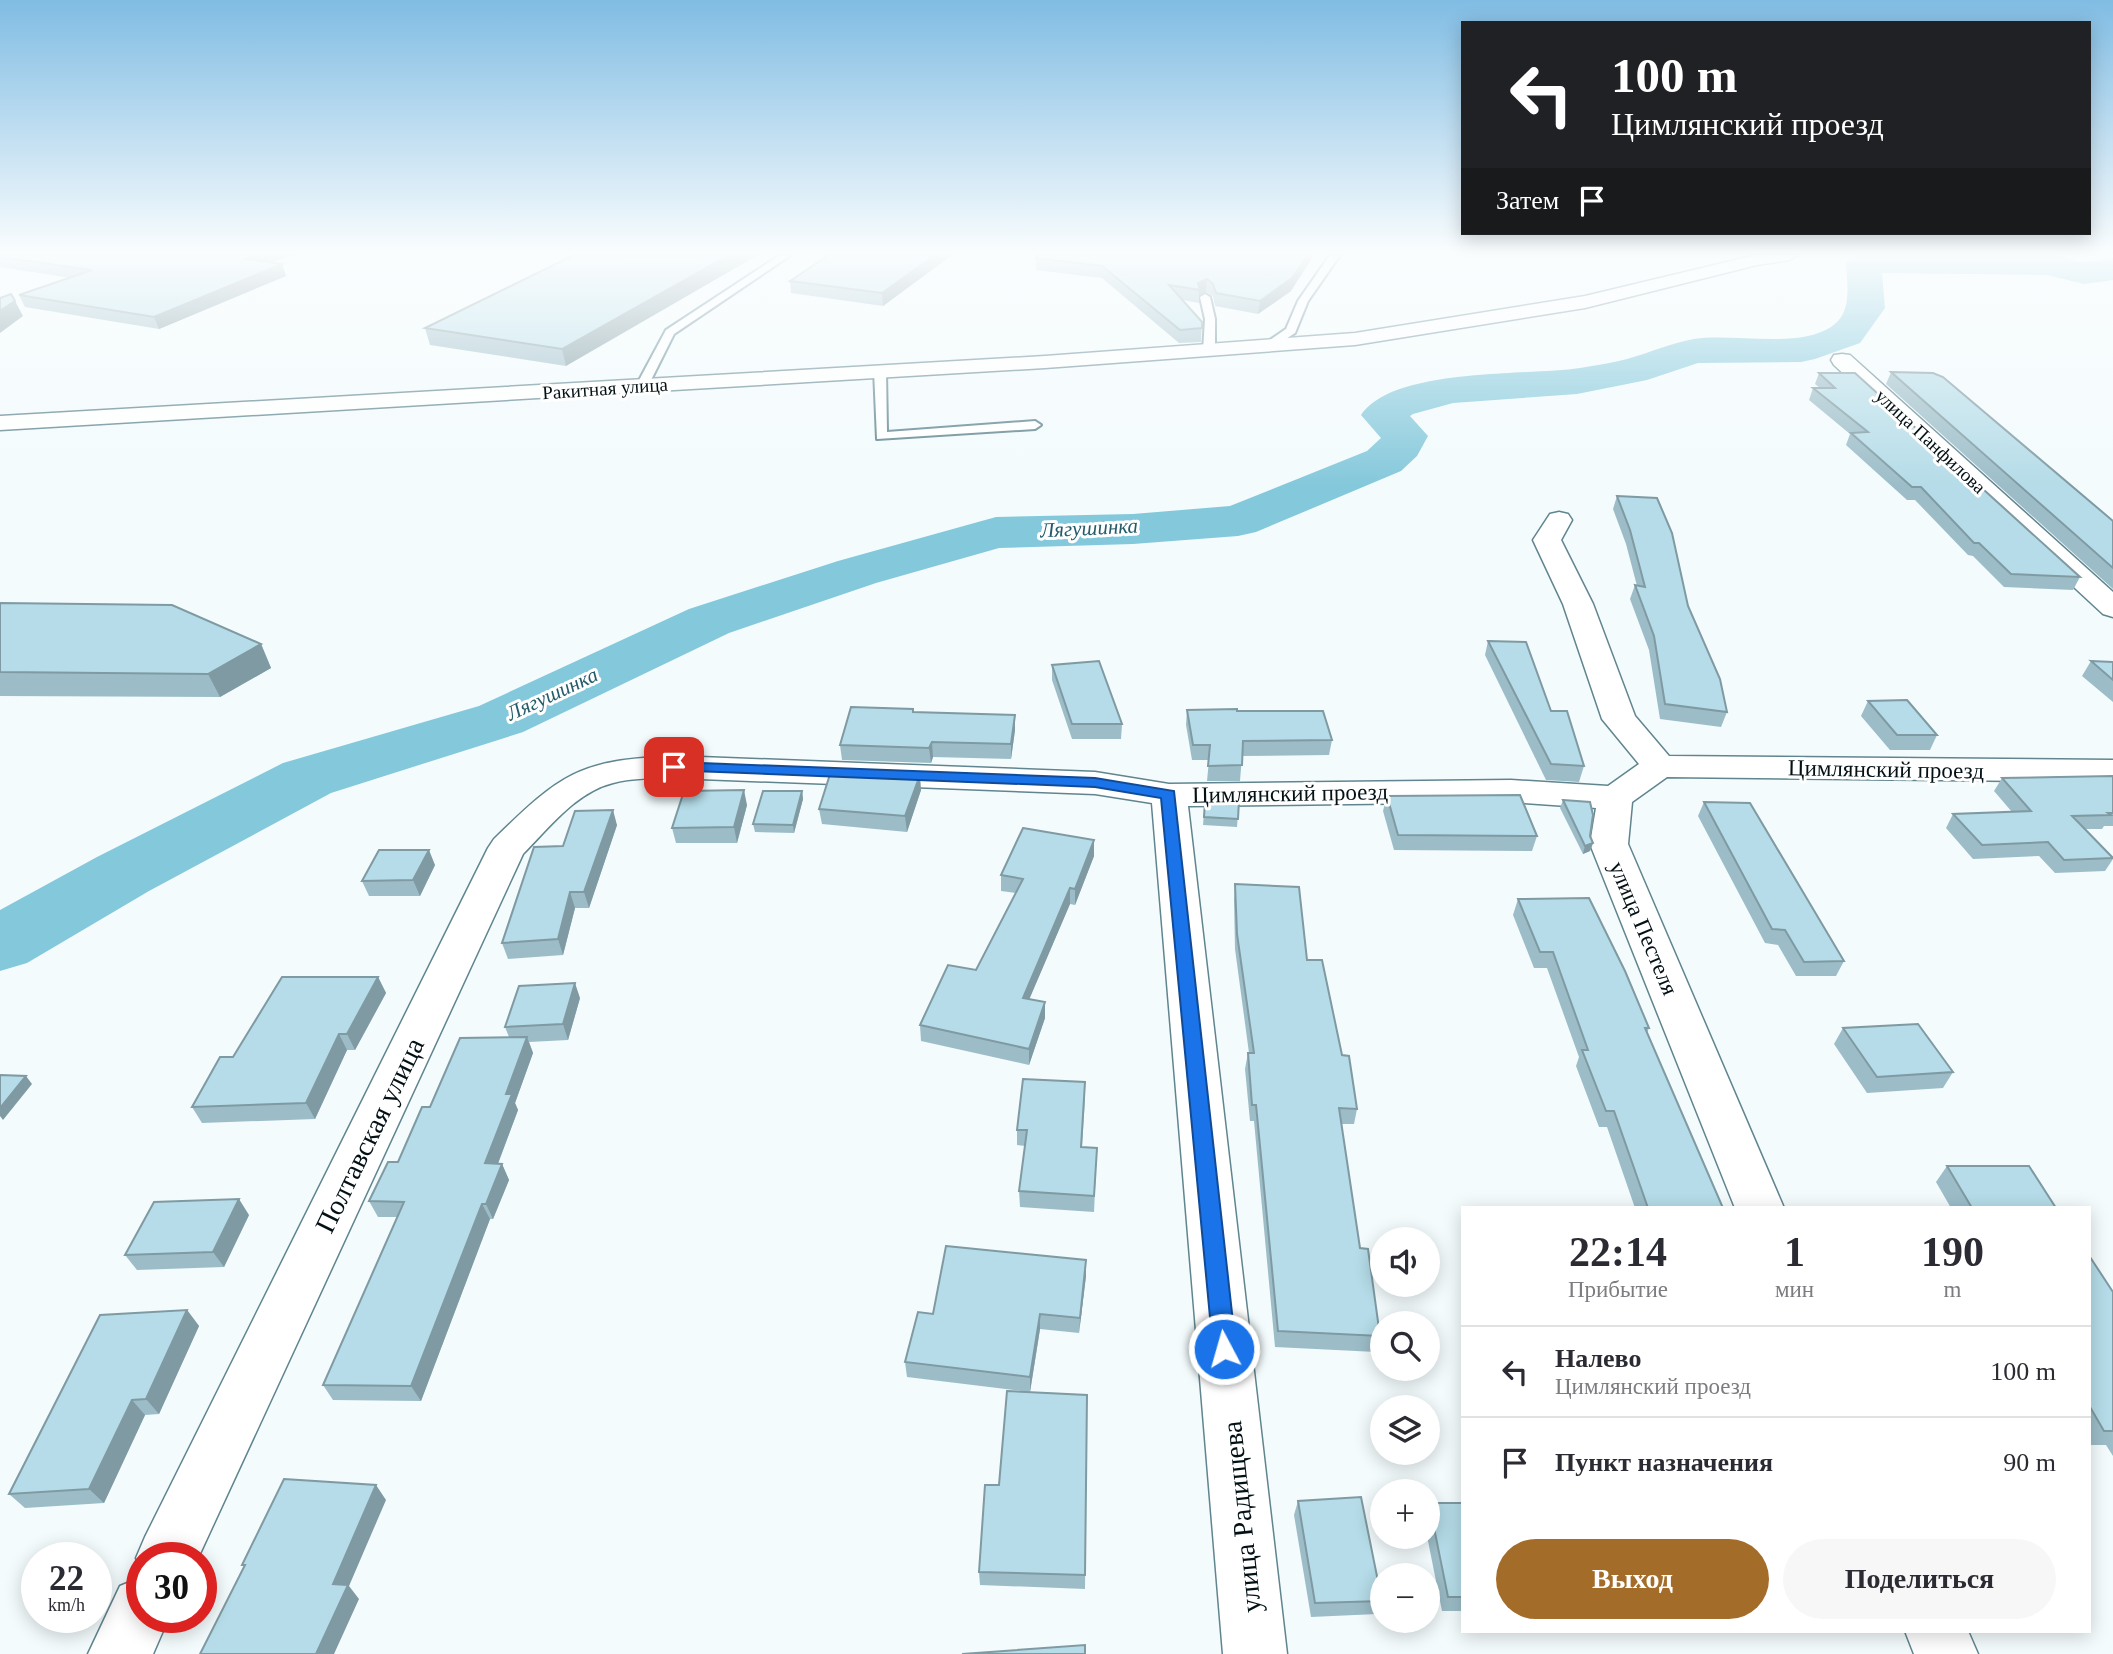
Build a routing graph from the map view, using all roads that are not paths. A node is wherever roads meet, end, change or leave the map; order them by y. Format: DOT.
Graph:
graph roads {
  1 [pos="670,332"];
  2 [pos="1210,332"];
  3 [pos="1289,332"];
  4 [pos="1397,332"];
  5 [pos="1268,346"];
  6 [pos="1209,351"];
  7 [pos="1842,360"];
  8 [pos="880,370"];
  9 [pos="642,386"];
  10 [pos="0,423"];
  11 [pos="1035,425"];
  12 [pos="1559,520"];
  13 [pos="2113,608"];
  14 [pos="1659,766"];
  15 [pos="631,769"];
  16 [pos="2113,771"];
  17 [pos="1168,795"];
  18 [pos="1615,798"];
  19 [pos="1759,1206"];
  20 [pos="174,1542"];
  21 [pos="130,1633"];
  22 [pos="1937,1633"];
  23 [pos="120,1654"];
  24 [pos="1255,1654"];
  25 [pos="1946,1654"];
  1 -- 9 [label="lane"];
  2 -- 6 [label="lane"];
  3 -- 5 [label="lane"];
  4 -- 5 [label="street, Ракитная улица"];
  5 -- 6 [label="street, Ракитная улица"];
  6 -- 8 [label="street, Ракитная улица"];
  7 -- 13 [label="street, улица Панфилова"];
  8 -- 9 [label="street, Ракитная улица"];
  8 -- 11 [label="lane"];
  9 -- 10 [label="street, Ракитная улица"];
  12 -- 14 [label="street"];
  14 -- 16 [label="street, Цимлянский проезд"];
  14 -- 18 [label="street"];
  15 -- 17 [label="street, Цимлянский проезд"];
  15 -- 20 [label="street, Полтавская улица"];
  17 -- 18 [label="street, Цимлянский проезд"];
  17 -- 24 [label="street, улица Радищева"];
  18 -- 19 [label="street, улица Пестеля"];
  21 -- 23 [label="street"];
  22 -- 25 [label="street"];
}
